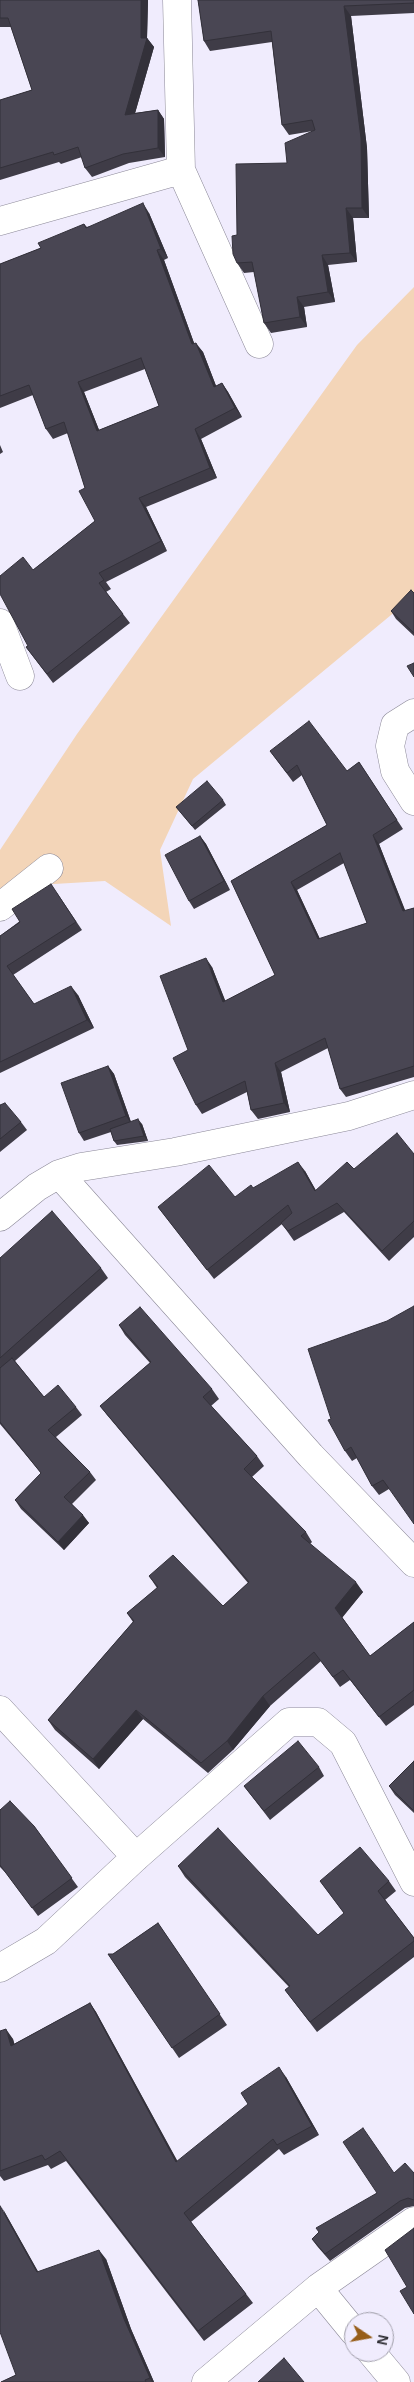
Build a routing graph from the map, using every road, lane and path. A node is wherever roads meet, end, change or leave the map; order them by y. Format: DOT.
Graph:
graph roads {
  1 [pos="177,0"];
  2 [pos="181,170"];
  3 [pos="0,221"];
  4 [pos="260,344"];
  5 [pos="0,623"];
  6 [pos="20,676"];
  7 [pos="414,713"];
  8 [pos="414,801"];
  9 [pos="49,868"];
  10 [pos="0,907"];
  11 [pos="414,1095"];
  12 [pos="59,1174"];
  13 [pos="0,1217"];
  14 [pos="414,1563"];
  15 [pos="0,1710"];
  16 [pos="136,1857"];
  17 [pos="414,1882"];
  18 [pos="0,1968"];
  19 [pos="414,2221"];
  20 [pos="318,2288"];
  21 [pos="344,2320"];
  22 [pos="379,2362"];
  23 [pos="206,2382"];
  24 [pos="396,2382"];
  1 -- 2 [label="street"];
  2 -- 3 [label="street"];
  2 -- 4 [label="street"];
  5 -- 6 [label="street"];
  7 -- 8 [label="street"];
  9 -- 10 [label="street"];
  11 -- 12 [label="street"];
  12 -- 13 [label="street"];
  12 -- 14 [label="street"];
  15 -- 16 [label="street"];
  16 -- 17 [label="street"];
  16 -- 18 [label="street"];
  19 -- 20 [label="street"];
  20 -- 21 [label="street"];
  20 -- 23 [label="street"];
  22 -- 24 [label="street"];
}
